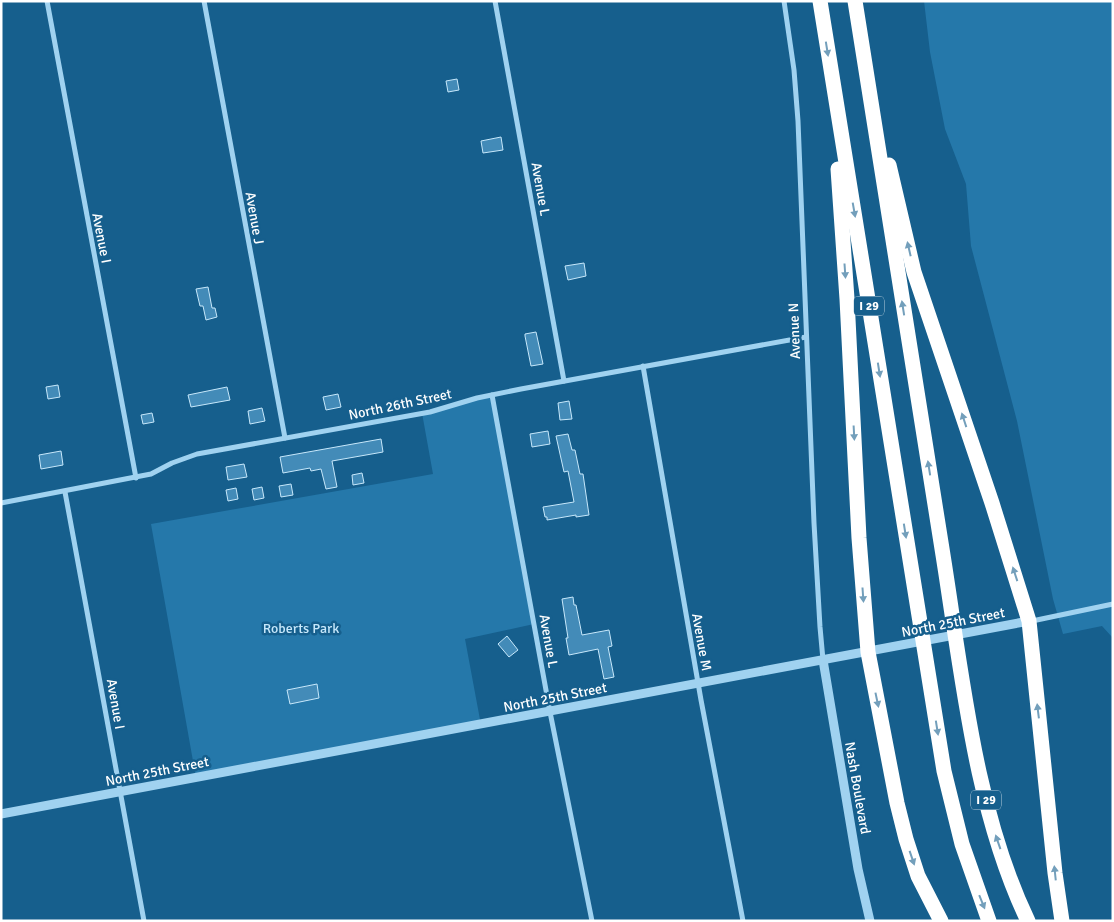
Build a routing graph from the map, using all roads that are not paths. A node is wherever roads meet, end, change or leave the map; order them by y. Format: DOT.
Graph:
graph roads {
  1 [pos="47,1"];
  2 [pos="204,1"];
  3 [pos="495,1"];
  4 [pos="784,1"];
  5 [pos="820,1"];
  6 [pos="855,1"];
  7 [pos="864,53"];
  8 [pos="832,82"];
  9 [pos="806,337"];
  10 [pos="643,366"];
  11 [pos="564,381"];
  12 [pos="492,395"];
  13 [pos="284,438"];
  14 [pos="136,478"];
  15 [pos="65,492"];
  16 [pos="1,503"];
  17 [pos="1113,604"];
  18 [pos="1029,621"];
  19 [pos="868,652"];
  20 [pos="823,660"];
  21 [pos="698,684"];
  22 [pos="550,712"];
  23 [pos="120,792"];
  24 [pos="1,814"];
  25 [pos="144,921"];
  26 [pos="592,921"];
  27 [pos="742,921"];
  28 [pos="870,921"];
  29 [pos="941,921"];
  30 [pos="990,921"];
  31 [pos="1028,921"];
  32 [pos="1062,921"];
  1 -- 14 [label="street, Avenue I"];
  2 -- 13 [label="street, Avenue J"];
  3 -- 11 [label="street, Avenue L"];
  4 -- 9 [label="street, Avenue N"];
  5 -- 8 [label="highway, I 29, one-way"];
  6 -- 7 [label="highway, I 29"];
  18 -- 7 [label="highway, one-way"];
  31 -- 7 [label="highway, I 29, one-way"];
  8 -- 19 [label="highway, one-way"];
  8 -- 30 [label="highway, I 29, one-way"];
  9 -- 10 [label="street, North 26th Street"];
  9 -- 20 [label="street, Avenue N"];
  10 -- 11 [label="street, North 26th Street"];
  10 -- 21 [label="street, Avenue M"];
  11 -- 12 [label="street, North 26th Street"];
  12 -- 13 [label="street, North 26th Street"];
  12 -- 22 [label="street, Avenue L"];
  13 -- 14 [label="street, North 26th Street"];
  14 -- 15 [label="street, North 26th Street"];
  15 -- 16 [label="street, North 26th Street"];
  15 -- 23 [label="street, Avenue I"];
  17 -- 18 [label="street, North 25th Street"];
  18 -- 19 [label="street, North 25th Street"];
  32 -- 18 [label="highway, one-way"];
  19 -- 20 [label="street, North 25th Street"];
  19 -- 29 [label="highway, one-way"];
  20 -- 21 [label="street, North 25th Street"];
  20 -- 28 [label="street, Nash Boulevard"];
  21 -- 22 [label="street, North 25th Street"];
  21 -- 27 [label="street, Avenue M"];
  22 -- 23 [label="street, North 25th Street"];
  22 -- 26 [label="street, Avenue L"];
  23 -- 24 [label="street, North 25th Street"];
  23 -- 25 [label="street, Avenue I"];
}
